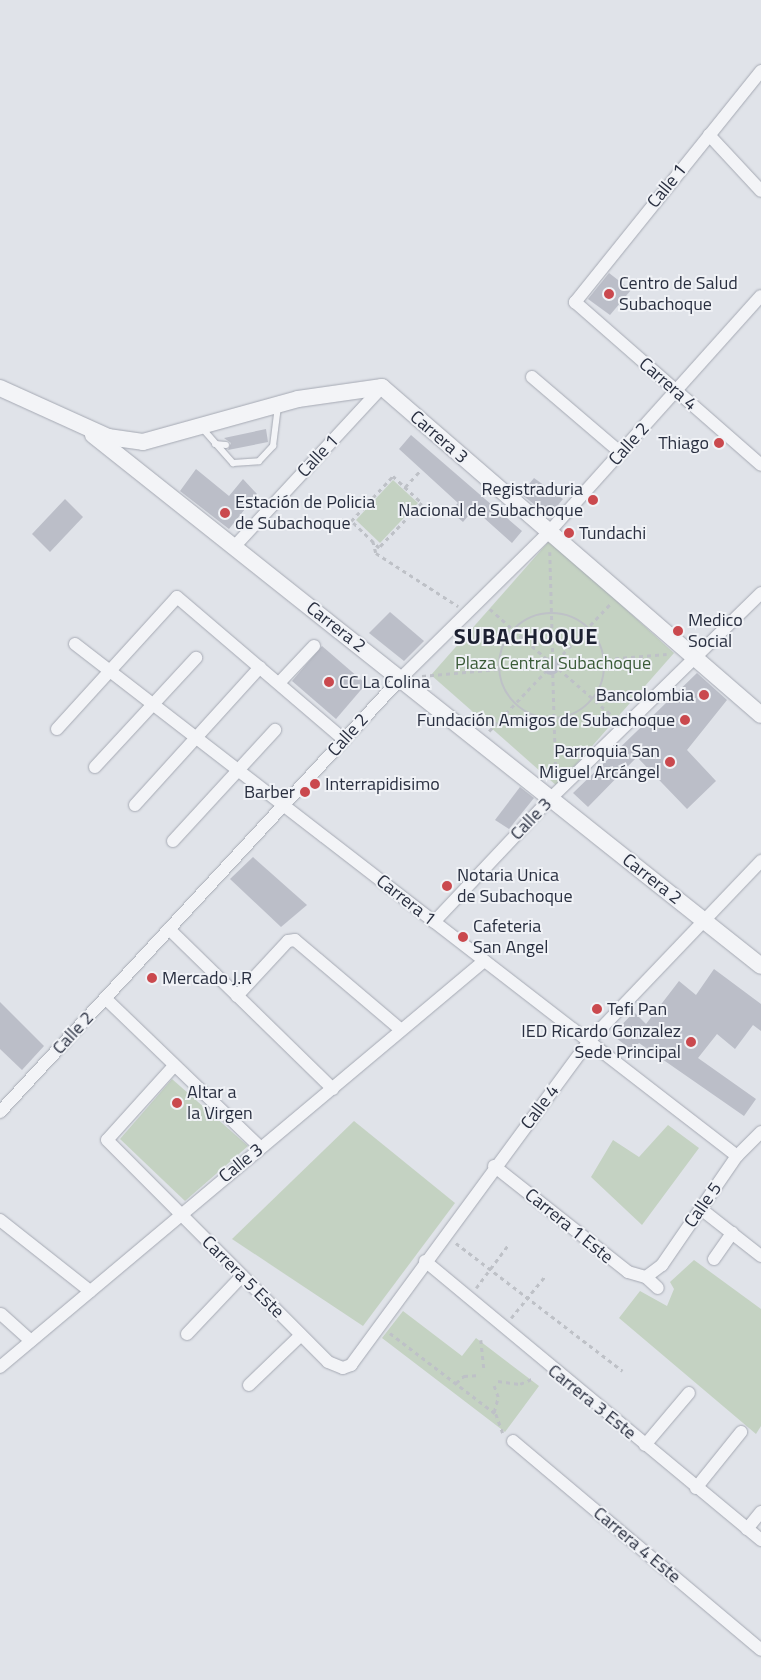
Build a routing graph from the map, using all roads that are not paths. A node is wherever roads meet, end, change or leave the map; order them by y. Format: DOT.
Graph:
graph roads {
  1 [pos="761,71"];
  2 [pos="709,135"];
  3 [pos="761,191"];
  4 [pos="761,296"];
  5 [pos="575,302"];
  6 [pos="532,377"];
  7 [pos="382,387"];
  8 [pos="0,388"];
  9 [pos="677,391"];
  10 [pos="278,405"];
  11 [pos="74,420"];
  12 [pos="200,426"];
  13 [pos="274,430"];
  14 [pos="267,435"];
  15 [pos="142,442"];
  16 [pos="215,444"];
  17 [pos="226,445"];
  18 [pos="621,453"];
  19 [pos="128,462"];
  20 [pos="761,465"];
  21 [pos="550,532"];
  22 [pos="234,547"];
  23 [pos="761,593"];
  24 [pos="75,644"];
  25 [pos="314,646"];
  26 [pos="694,656"];
  27 [pos="196,658"];
  28 [pos="260,667"];
  29 [pos="108,670"];
  30 [pos="401,678"];
  31 [pos="279,683"];
  32 [pos="152,704"];
  33 [pos="761,715"];
  34 [pos="57,729"];
  35 [pos="275,730"];
  36 [pos="196,738"];
  37 [pos="343,739"];
  38 [pos="94,767"];
  39 [pos="240,772"];
  40 [pos="553,795"];
  41 [pos="135,805"];
  42 [pos="284,806"];
  43 [pos="173,841"];
  44 [pos="761,860"];
  45 [pos="702,918"];
  46 [pos="434,922"];
  47 [pos="169,929"];
  48 [pos="484,961"];
  49 [pos="761,966"];
  50 [pos="237,996"];
  51 [pos="105,998"];
  52 [pos="401,1030"];
  53 [pos="590,1040"];
  54 [pos="173,1067"];
  55 [pos="333,1089"];
  56 [pos="0,1112"];
  57 [pos="761,1132"];
  58 [pos="260,1147"];
  59 [pos="737,1156"];
  60 [pos="494,1166"];
  61 [pos="701,1209"];
  62 [pos="179,1213"];
  63 [pos="0,1220"];
  64 [pos="732,1233"];
  65 [pos="761,1256"];
  66 [pos="714,1259"];
  67 [pos="425,1261"];
  68 [pos="242,1276"];
  69 [pos="646,1277"];
  70 [pos="658,1288"];
  71 [pos="90,1291"];
  72 [pos="1,1314"];
  73 [pos="382,1327"];
  74 [pos="188,1334"];
  75 [pos="301,1335"];
  76 [pos="31,1341"];
  77 [pos="0,1367"];
  78 [pos="249,1385"];
  79 [pos="689,1393"];
  80 [pos="742,1432"];
  81 [pos="514,1441"];
  82 [pos="645,1446"];
  83 [pos="696,1488"];
  84 [pos="761,1512"];
  85 [pos="747,1529"];
  86 [pos="761,1540"];
  87 [pos="761,1650"];
  1 -- 2 [label="street, Calle 1"];
  2 -- 3 [label="street"];
  2 -- 5 [label="street, Calle 1"];
  4 -- 9 [label="street, Calle 2"];
  5 -- 9 [label="street, Carrera 4"];
  6 -- 18 [label="street"];
  7 -- 10 [label="street"];
  7 -- 21 [label="street, Carrera 3"];
  7 -- 22 [label="street, Calle 1"];
  8 -- 11 [label="street"];
  9 -- 18 [label="street, Calle 2"];
  9 -- 20 [label="street, Carrera 4"];
  10 -- 12 [label="street"];
  10 -- 13 [label="lane"];
  11 -- 15 [label="street"];
  11 -- 19 [label="street, Carrera 2"];
  12 -- 15 [label="street"];
  12 -- 16 [label="lane"];
  13 -- 14 [label="lane"];
  13 -- 16 [label="lane"];
  15 -- 19 [label="street"];
  16 -- 17 [label="lane"];
  18 -- 21 [label="street, Calle 2"];
  19 -- 22 [label="street, Carrera 2"];
  21 -- 26 [label="street, Carrera 3"];
  21 -- 30 [label="street, Calle 2"];
  22 -- 30 [label="street, Carrera 2"];
  23 -- 26 [label="street, Calle 3"];
  24 -- 29 [label="street, Carrera 1"];
  25 -- 31 [label="street"];
  26 -- 33 [label="street, Carrera 3"];
  26 -- 40 [label="street, Calle 3"];
  27 -- 32 [label="street"];
  28 -- 29 [label="street"];
  28 -- 31 [label="street"];
  28 -- 36 [label="street"];
  29 -- 32 [label="street, Carrera 1"];
  29 -- 34 [label="street"];
  30 -- 37 [label="street, Calle 2"];
  30 -- 40 [label="street, Carrera 2"];
  31 -- 37 [label="street"];
  32 -- 36 [label="street, Carrera 1"];
  32 -- 38 [label="street"];
  35 -- 39 [label="street"];
  36 -- 39 [label="street, Carrera 1"];
  36 -- 41 [label="street"];
  37 -- 42 [label="street, Calle 2"];
  39 -- 42 [label="street, Carrera 1"];
  39 -- 43 [label="street"];
  40 -- 45 [label="street, Carrera 2"];
  40 -- 46 [label="street, Calle 3"];
  42 -- 46 [label="street, Carrera 1"];
  42 -- 47 [label="street, Calle 2"];
  44 -- 45 [label="street, Calle 4"];
  45 -- 49 [label="street, Carrera 2"];
  45 -- 53 [label="street, Calle 4"];
  46 -- 48 [label="street, Carrera 1"];
  47 -- 50 [label="street"];
  47 -- 51 [label="street, Calle 2"];
  48 -- 52 [label="street, Calle 3"];
  48 -- 53 [label="street, Carrera 1"];
  50 -- 52 [label="street"];
  50 -- 55 [label="street"];
  51 -- 54 [label="street"];
  51 -- 56 [label="street, Calle 2"];
  52 -- 55 [label="street, Calle 3"];
  53 -- 59 [label="street, Carrera 1"];
  53 -- 60 [label="street, Calle 4"];
  54 -- 58 [label="street"];
  54 -- 62 [label="street, Carrera 5 Este"];
  55 -- 58 [label="street, Calle 3"];
  57 -- 59 [label="street, Calle 5"];
  58 -- 62 [label="street, Calle 3"];
  59 -- 61 [label="street, Calle 5"];
  60 -- 67 [label="street, Calle 4"];
  60 -- 69 [label="street, Carrera 1 Este"];
  61 -- 64 [label="street"];
  61 -- 69 [label="street, Calle 5"];
  62 -- 68 [label="street, Carrera 5 Este"];
  62 -- 71 [label="street, Calle 3"];
  63 -- 71 [label="street"];
  64 -- 65 [label="street"];
  64 -- 66 [label="street"];
  67 -- 73 [label="street, Calle 4"];
  67 -- 82 [label="street, Carrera 3 Este"];
  68 -- 74 [label="street"];
  68 -- 75 [label="street, Carrera 5 Este"];
  69 -- 70 [label="street"];
  71 -- 76 [label="street, Calle 3"];
  72 -- 76 [label="street"];
  73 -- 75 [label="street, Carrera 5 Este"];
  75 -- 78 [label="street"];
  76 -- 77 [label="street, Calle 3"];
  79 -- 82 [label="street"];
  80 -- 83 [label="street"];
  81 -- 87 [label="street, Carrera 4 Este"];
  82 -- 83 [label="street, Carrera 3 Este"];
  83 -- 85 [label="street, Carrera 3 Este"];
  84 -- 85 [label="street"];
  85 -- 86 [label="street, Carrera 3 Este"];
}
